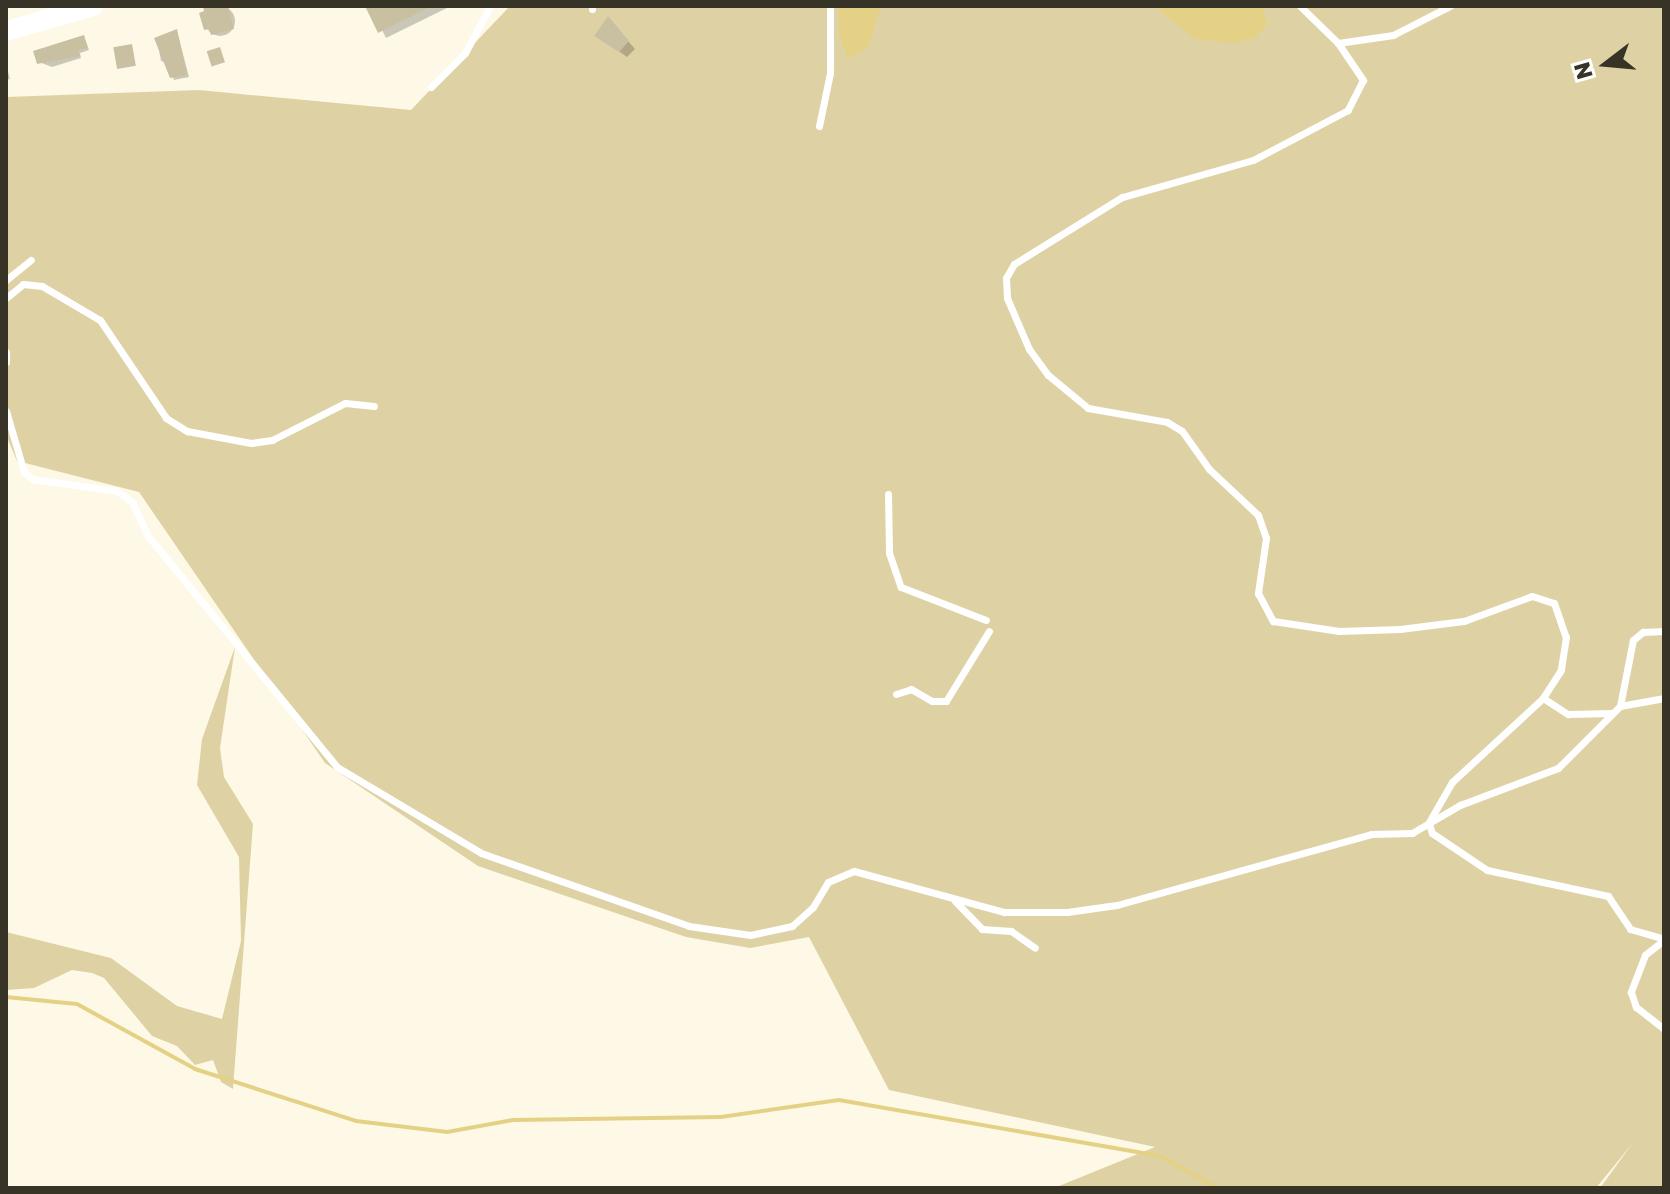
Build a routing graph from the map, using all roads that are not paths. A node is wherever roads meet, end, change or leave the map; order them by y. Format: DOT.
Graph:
graph roads {
  1 [pos="93,6"];
  2 [pos="490,6"];
  3 [pos="830,6"];
  4 [pos="1300,6"];
  5 [pos="1450,6"];
  6 [pos="6,31"];
  7 [pos="1338,43"];
  8 [pos="431,87"];
  9 [pos="819,126"];
  10 [pos="31,260"];
  11 [pos="19,273"];
  12 [pos="6,280"];
  13 [pos="42,286"];
  14 [pos="6,298"];
  15 [pos="6,352"];
  16 [pos="6,362"];
  17 [pos="374,406"];
  18 [pos="6,411"];
  19 [pos="888,494"];
  20 [pos="986,620"];
  21 [pos="989,631"];
  22 [pos="1664,631"];
  23 [pos="896,694"];
  24 [pos="1543,698"];
  25 [pos="1664,698"];
  26 [pos="1620,706"];
  27 [pos="1612,713"];
  28 [pos="1429,824"];
  29 [pos="954,900"];
  30 [pos="1664,940"];
  31 [pos="1035,948"];
  32 [pos="1664,1029"];
  1 -- 6 [label="street"];
  2 -- 8 [label="lane"];
  3 -- 9 [label="lane"];
  4 -- 7 [label="lane"];
  5 -- 7 [label="lane"];
  7 -- 24 [label="lane"];
  10 -- 11 [label="lane"];
  11 -- 12 [label="lane"];
  11 -- 13 [label="lane"];
  13 -- 14 [label="lane"];
  13 -- 17 [label="lane"];
  15 -- 16 [label="lane"];
  18 -- 29 [label="lane"];
  19 -- 20 [label="lane"];
  21 -- 23 [label="lane"];
  22 -- 26 [label="lane"];
  24 -- 27 [label="lane"];
  24 -- 28 [label="lane"];
  25 -- 26 [label="lane"];
  26 -- 27 [label="lane"];
  27 -- 28 [label="lane"];
  28 -- 29 [label="lane"];
  28 -- 30 [label="lane"];
  29 -- 31 [label="lane"];
  30 -- 32 [label="lane"];
}
